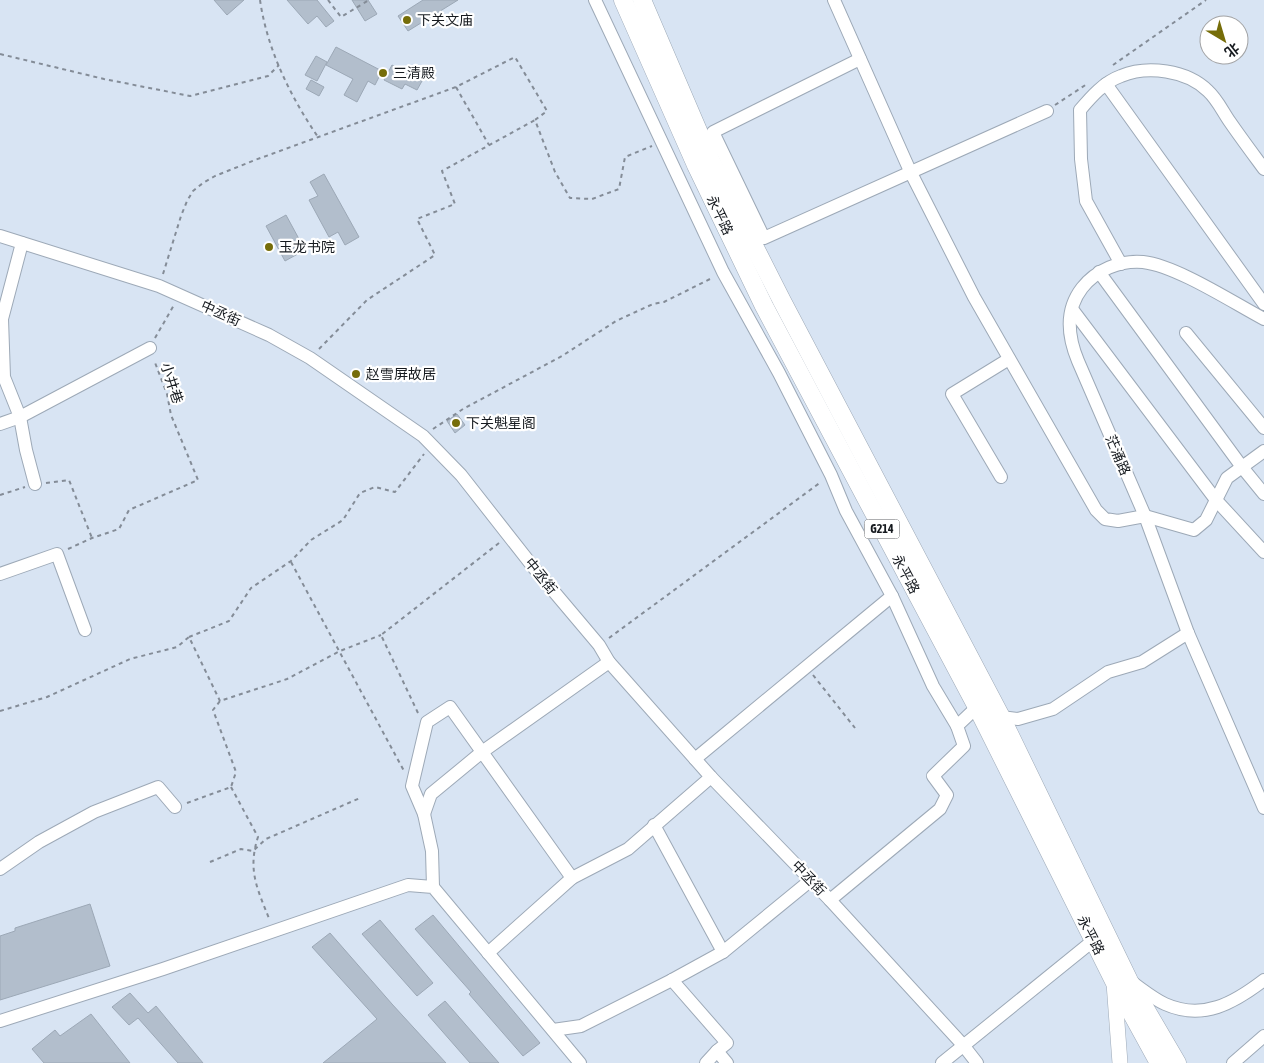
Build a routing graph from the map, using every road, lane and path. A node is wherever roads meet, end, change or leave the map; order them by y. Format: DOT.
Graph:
graph roads {
  1 [pos="260,0"];
  2 [pos="328,0"];
  3 [pos="369,0"];
  4 [pos="595,0"];
  5 [pos="623,0"];
  6 [pos="642,0"];
  7 [pos="834,0"];
  8 [pos="1206,0"];
  9 [pos="0,54"];
  10 [pos="860,60"];
  11 [pos="279,65"];
  12 [pos="1110,68"];
  13 [pos="1086,84"];
  14 [pos="1106,84"];
  15 [pos="456,87"];
  16 [pos="1047,110"];
  17 [pos="535,120"];
  18 [pos="318,137"];
  19 [pos="662,142"];
  20 [pos="489,145"];
  21 [pos="1264,169"];
  22 [pos="910,172"];
  23 [pos="0,236"];
  24 [pos="22,243"];
  25 [pos="1121,264"];
  26 [pos="723,272"];
  27 [pos="1099,272"];
  28 [pos="159,286"];
  29 [pos="183,296"];
  30 [pos="1264,304"];
  31 [pos="1072,309"];
  32 [pos="1264,319"];
  33 [pos="1186,333"];
  34 [pos="150,348"];
  35 [pos="310,358"];
  36 [pos="1009,359"];
  37 [pos="20,417"];
  38 [pos="0,424"];
  39 [pos="1264,428"];
  40 [pos="427,440"];
  41 [pos="1264,452"];
  42 [pos="1242,467"];
  43 [pos="831,475"];
  44 [pos="1000,477"];
  45 [pos="35,484"];
  46 [pos="1264,494"];
  47 [pos="0,495"];
  48 [pos="1216,500"];
  49 [pos="1144,516"];
  50 [pos="508,535"];
  51 [pos="92,538"];
  52 [pos="1264,552"];
  53 [pos="57,554"];
  54 [pos="291,561"];
  55 [pos="0,574"];
  56 [pos="892,596"];
  57 [pos="85,630"];
  58 [pos="1188,633"];
  59 [pos="381,635"];
  60 [pos="189,638"];
  61 [pos="599,645"];
  62 [pos="340,651"];
  63 [pos="609,662"];
  64 [pos="807,666"];
  65 [pos="220,701"];
  66 [pos="977,707"];
  67 [pos="0,711"];
  68 [pos="994,721"];
  69 [pos="957,726"];
  70 [pos="855,728"];
  71 [pos="425,729"];
  72 [pos="482,752"];
  73 [pos="694,760"];
  74 [pos="1247,768"];
  75 [pos="710,777"];
  76 [pos="1264,779"];
  77 [pos="412,786"];
  78 [pos="231,787"];
  79 [pos="360,798"];
  80 [pos="175,807"];
  81 [pos="1264,808"];
  82 [pos="424,814"];
  83 [pos="654,824"];
  84 [pos="253,851"];
  85 [pos="210,862"];
  86 [pos="0,869"];
  87 [pos="572,878"];
  88 [pos="810,880"];
  89 [pos="433,887"];
  90 [pos="830,900"];
  91 [pos="273,930"];
  92 [pos="1094,940"];
  93 [pos="488,952"];
  94 [pos="723,952"];
  95 [pos="672,980"];
  96 [pos="1264,980"];
  97 [pos="1122,981"];
  98 [pos="0,1021"];
  99 [pos="553,1030"];
  100 [pos="1264,1036"];
  101 [pos="963,1045"];
  102 [pos="717,1051"];
  103 [pos="1160,1054"];
  104 [pos="580,1063"];
  105 [pos="706,1063"];
  106 [pos="727,1063"];
  107 [pos="942,1063"];
  108 [pos="977,1063"];
  109 [pos="1120,1063"];
  110 [pos="1177,1063"];
  111 [pos="1233,1063"];
  1 -- 11 [label="path"];
  2 -- 3 [label="path"];
  4 -- 19 [label="street"];
  5 -- 66 [label="highway, 永平路 / G214"];
  6 -- 68 [label="highway, 永平路 / G214"];
  7 -- 10 [label="street"];
  8 -- 12 [label="path"];
  9 -- 11 [label="path"];
  10 -- 22 [label="street"];
  10 -- 22 [label="street"];
  11 -- 18 [label="path"];
  13 -- 16 [label="path"];
  14 -- 21 [label="street"];
  14 -- 25 [label="street"];
  14 -- 30 [label="street"];
  15 -- 17 [label="path"];
  15 -- 18 [label="path"];
  15 -- 20 [label="path"];
  16 -- 22 [label="street"];
  17 -- 19 [label="path"];
  17 -- 20 [label="path"];
  18 -- 28 [label="path"];
  19 -- 26 [label="street"];
  20 -- 35 [label="path"];
  22 -- 36 [label="street"];
  23 -- 24 [label="street, 中丞街"];
  24 -- 28 [label="street, 中丞街"];
  24 -- 37 [label="street"];
  25 -- 27 [label="street, 茫涌路"];
  25 -- 32 [label="street, 茫涌路"];
  26 -- 40 [label="path"];
  26 -- 43 [label="street"];
  27 -- 31 [label="street, 茫涌路"];
  27 -- 42 [label="street"];
  28 -- 29 [label="street, 中丞街"];
  29 -- 34 [label="path, 小井巷"];
  29 -- 35 [label="street, 中丞街"];
  31 -- 48 [label="street"];
  31 -- 49 [label="street, 茫涌路"];
  33 -- 39 [label="street"];
  34 -- 37 [label="street"];
  34 -- 51 [label="path, 小井巷"];
  35 -- 40 [label="street, 中丞街"];
  36 -- 44 [label="street"];
  36 -- 49 [label="street"];
  37 -- 38 [label="street"];
  37 -- 45 [label="street"];
  40 -- 50 [label="street, 中丞街"];
  40 -- 54 [label="path"];
  41 -- 42 [label="street"];
  42 -- 46 [label="street"];
  42 -- 48 [label="street"];
  43 -- 56 [label="street"];
  43 -- 61 [label="path"];
  45 -- 47 [label="path"];
  45 -- 51 [label="path"];
  48 -- 49 [label="street"];
  48 -- 52 [label="street"];
  49 -- 58 [label="street, 茫涌路"];
  50 -- 59 [label="path"];
  50 -- 61 [label="street, 中丞街"];
  51 -- 53 [label="path"];
  53 -- 55 [label="street"];
  53 -- 57 [label="street"];
  54 -- 60 [label="path"];
  54 -- 62 [label="path"];
  56 -- 64 [label="street"];
  56 -- 69 [label="street"];
  58 -- 68 [label="street"];
  58 -- 74 [label="street, 茫涌路"];
  59 -- 62 [label="path"];
  59 -- 71 [label="path"];
  60 -- 65 [label="path"];
  60 -- 67 [label="path"];
  61 -- 63 [label="street, 中丞街"];
  62 -- 65 [label="path"];
  62 -- 77 [label="path"];
  63 -- 72 [label="street"];
  63 -- 73 [label="street, 中丞街"];
  64 -- 70 [label="path"];
  64 -- 73 [label="street"];
  65 -- 78 [label="path"];
  66 -- 68 [label="highway, 永平路 / G214"];
  66 -- 69 [label="street"];
  68 -- 92 [label="highway, 永平路 / G214"];
  68 -- 97 [label="highway, 永平路 / G214"];
  69 -- 90 [label="street"];
  71 -- 72 [label="street"];
  71 -- 77 [label="street"];
  72 -- 82 [label="street"];
  72 -- 87 [label="street"];
  73 -- 75 [label="street, 中丞街"];
  74 -- 76 [label="street"];
  74 -- 81 [label="street, 茫涌路"];
  75 -- 83 [label="street"];
  75 -- 88 [label="street, 中丞街"];
  77 -- 82 [label="street"];
  78 -- 80 [label="path"];
  78 -- 84 [label="path"];
  79 -- 84 [label="path"];
  80 -- 86 [label="street"];
  82 -- 89 [label="street"];
  83 -- 87 [label="street"];
  83 -- 94 [label="street"];
  84 -- 85 [label="path"];
  84 -- 91 [label="path"];
  87 -- 93 [label="street"];
  88 -- 90 [label="street, 中丞街"];
  88 -- 94 [label="street"];
  89 -- 91 [label="street"];
  89 -- 93 [label="street"];
  90 -- 101 [label="street, 中丞街"];
  91 -- 98 [label="street"];
  92 -- 97 [label="highway, 永平路 / G214"];
  92 -- 101 [label="street"];
  93 -- 99 [label="street"];
  94 -- 95 [label="street"];
  95 -- 99 [label="street"];
  95 -- 102 [label="street"];
  96 -- 97 [label="street"];
  97 -- 103 [label="highway, 永平路 / G214"];
  97 -- 109 [label="main road"];
  99 -- 104 [label="street"];
  100 -- 111 [label="street"];
  101 -- 107 [label="street"];
  101 -- 108 [label="street, 中丞街"];
  102 -- 105 [label="street"];
  102 -- 106 [label="street"];
  103 -- 110 [label="highway, 永平路 / G214"];
}
